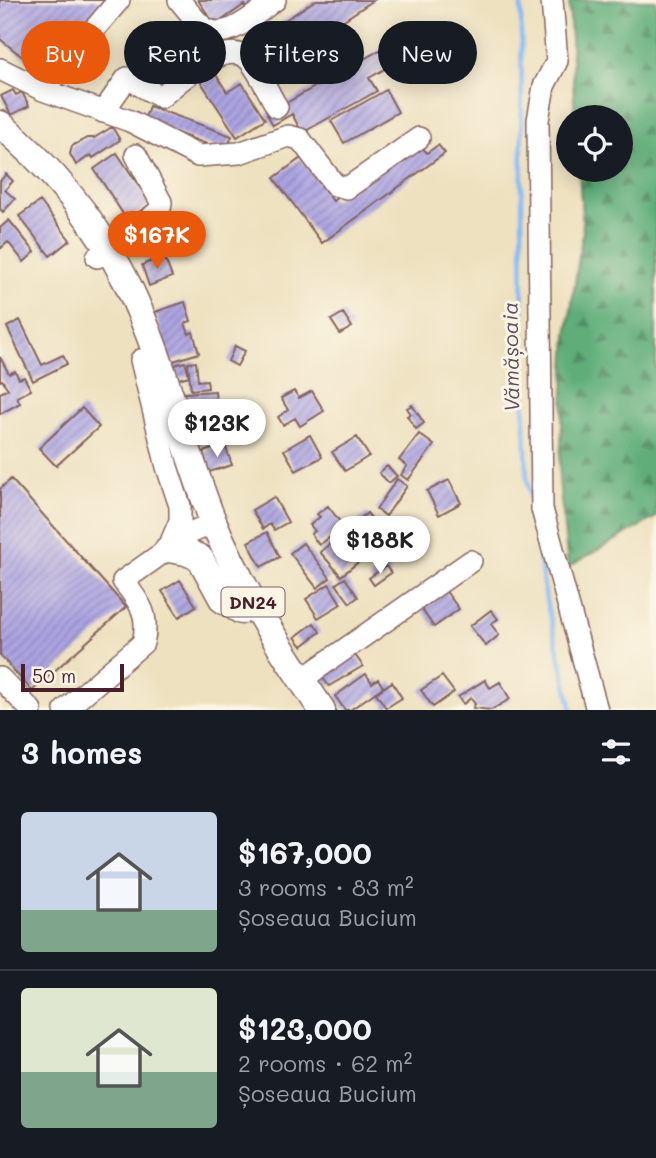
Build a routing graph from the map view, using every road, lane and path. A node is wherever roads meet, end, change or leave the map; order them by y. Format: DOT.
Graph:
graph roads {
  1 [pos="120,0"];
  2 [pos="179,0"];
  3 [pos="275,0"];
  4 [pos="552,0"];
  5 [pos="0,69"];
  6 [pos="43,90"];
  7 [pos="276,107"];
  8 [pos="103,112"];
  9 [pos="0,124"];
  10 [pos="419,138"];
  11 [pos="0,143"];
  12 [pos="136,155"];
  13 [pos="103,254"];
  14 [pos="141,360"];
  15 [pos="207,525"];
  16 [pos="169,549"];
  17 [pos="471,561"];
  18 [pos="240,611"];
  19 [pos="0,678"];
  20 [pos="301,680"];
  21 [pos="31,710"];
  22 [pos="65,710"];
  23 [pos="304,710"];
  24 [pos="322,710"];
  25 [pos="597,710"];
  1 -- 6 [label="lane"];
  2 -- 3 [label="lane"];
  4 -- 25 [label="lane"];
  5 -- 6 [label="lane"];
  6 -- 8 [label="lane"];
  7 -- 8 [label="lane"];
  8 -- 10 [label="lane"];
  9 -- 13 [label="main road, DN24"];
  11 -- 13 [label="main road, DN24"];
  12 -- 13 [label="lane"];
  13 -- 14 [label="main road, DN24"];
  13 -- 15 [label="main road, DN24"];
  14 -- 15 [label="main road, DN24"];
  14 -- 16 [label="lane"];
  15 -- 16 [label="lane"];
  15 -- 18 [label="main road, DN24"];
  15 -- 20 [label="main road, DN24"];
  16 -- 18 [label="main road"];
  16 -- 22 [label="lane"];
  17 -- 20 [label="lane"];
  18 -- 23 [label="main road, DN24"];
  19 -- 21 [label="lane"];
  20 -- 24 [label="main road, DN24"];
}
